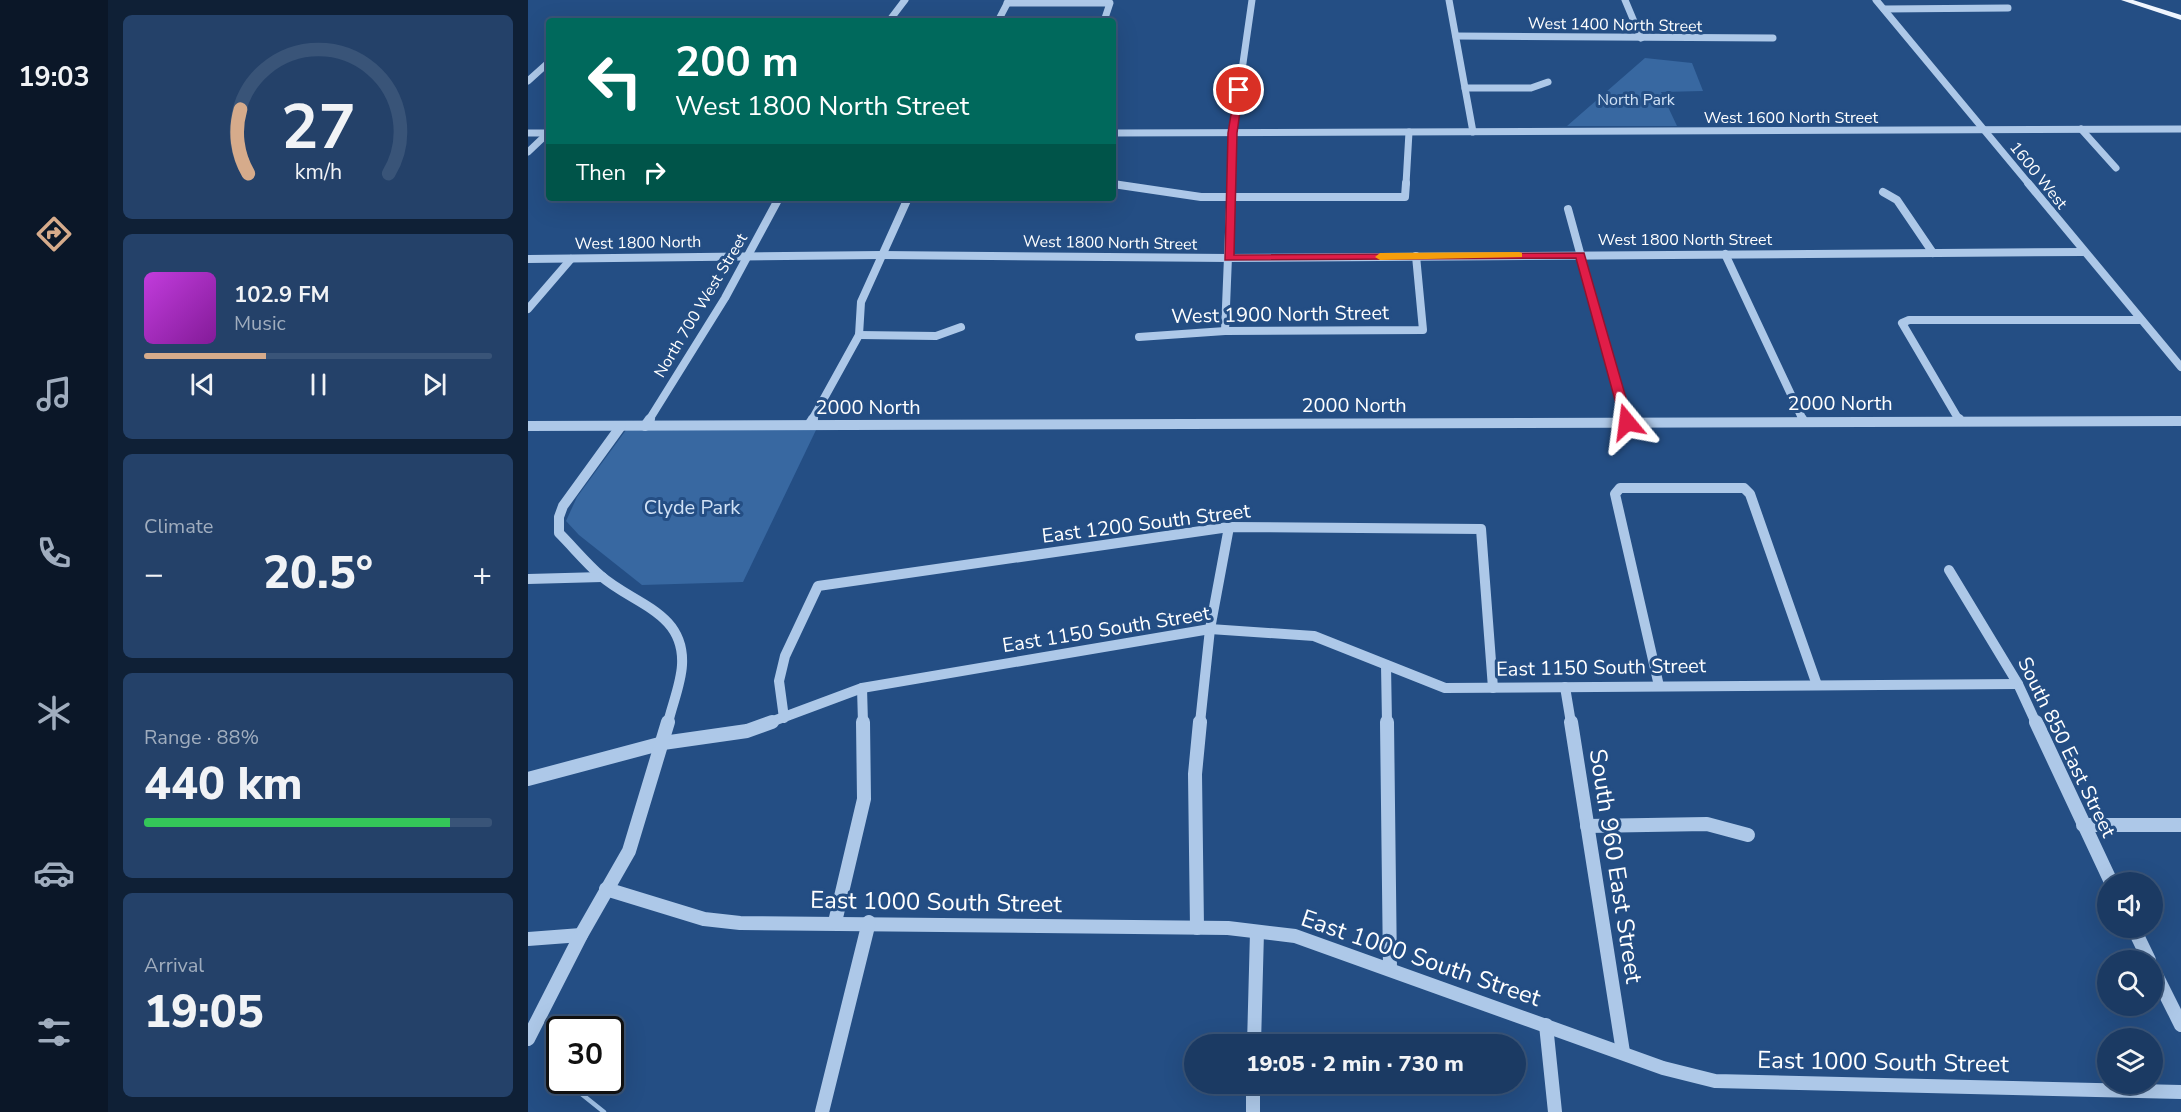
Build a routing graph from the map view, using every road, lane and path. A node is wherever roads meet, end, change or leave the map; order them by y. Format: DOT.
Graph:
graph roads {
  1 [pos="905,0"];
  2 [pos="1252,0"];
  3 [pos="1449,0"];
  4 [pos="1625,0"];
  5 [pos="1876,0"];
  6 [pos="2125,0"];
  7 [pos="1008,2"];
  8 [pos="2008,8"];
  9 [pos="1884,9"];
  10 [pos="891,18"];
  11 [pos="1000,18"];
  12 [pos="1105,18"];
  13 [pos="2181,18"];
  14 [pos="1456,36"];
  15 [pos="1641,38"];
  16 [pos="1773,38"];
  17 [pos="546,65"];
  18 [pos="528,81"];
  19 [pos="1548,82"];
  20 [pos="1465,88"];
  21 [pos="2081,129"];
  22 [pos="2181,129"];
  23 [pos="1986,130"];
  24 [pos="1409,132"];
  25 [pos="1473,132"];
  26 [pos="528,133"];
  27 [pos="546,133"];
  28 [pos="1116,133"];
  29 [pos="1233,133"];
  30 [pos="546,136"];
  31 [pos="528,152"];
  32 [pos="2116,168"];
  33 [pos="1116,184"];
  34 [pos="1883,192"];
  35 [pos="1231,198"];
  36 [pos="776,201"];
  37 [pos="907,201"];
  38 [pos="1568,209"];
  39 [pos="2083,252"];
  40 [pos="1933,253"];
  41 [pos="1725,254"];
  42 [pos="748,255"];
  43 [pos="881,255"];
  44 [pos="1581,255"];
  45 [pos="1416,256"];
  46 [pos="1228,258"];
  47 [pos="528,259"];
  48 [pos="571,259"];
  49 [pos="528,309"];
  50 [pos="2140,320"];
  51 [pos="961,327"];
  52 [pos="1225,331"];
  53 [pos="859,335"];
  54 [pos="1139,338"];
  55 [pos="2181,367"];
  56 [pos="1803,421"];
  57 [pos="1960,421"];
  58 [pos="1627,422"];
  59 [pos="2181,422"];
  60 [pos="809,425"];
  61 [pos="528,426"];
  62 [pos="621,426"];
  63 [pos="645,426"];
  64 [pos="1228,526"];
  65 [pos="1948,570"];
  66 [pos="602,577"];
  67 [pos="528,579"];
  68 [pos="1210,629"];
  69 [pos="1386,665"];
  70 [pos="2018,684"];
  71 [pos="1817,685"];
  72 [pos="1659,686"];
  73 [pos="1565,687"];
  74 [pos="862,688"];
  75 [pos="1493,688"];
  76 [pos="784,718"];
  77 [pos="663,743"];
  78 [pos="528,779"];
  79 [pos="2083,825"];
  80 [pos="2181,825"];
  81 [pos="1587,826"];
  82 [pos="1748,835"];
  83 [pos="2106,872"];
  84 [pos="606,888"];
  85 [pos="835,922"];
  86 [pos="869,922"];
  87 [pos="1197,928"];
  88 [pos="1257,932"];
  89 [pos="581,935"];
  90 [pos="528,939"];
  91 [pos="1390,969"];
  92 [pos="2163,989"];
  93 [pos="1546,1025"];
  94 [pos="2181,1025"];
  95 [pos="1254,1034"];
  96 [pos="528,1039"];
  97 [pos="1623,1052"];
  98 [pos="2181,1092"];
  99 [pos="1253,1094"];
  100 [pos="822,1112"];
  101 [pos="1253,1112"];
  102 [pos="1555,1112"];
  1 -- 10 [label="street"];
  2 -- 29 [label="street"];
  3 -- 14 [label="street"];
  4 -- 15 [label="street"];
  5 -- 9 [label="street, 1600 West"];
  6 -- 13 [label="main road"];
  7 -- 11 [label="street"];
  7 -- 12 [label="street"];
  8 -- 9 [label="street"];
  9 -- 23 [label="street, 1600 West"];
  14 -- 15 [label="street, West 1400 North Street"];
  14 -- 20 [label="street"];
  15 -- 16 [label="street, West 1400 North Street"];
  17 -- 18 [label="street"];
  19 -- 20 [label="street"];
  20 -- 25 [label="street"];
  21 -- 22 [label="street, West 1600 North Street"];
  21 -- 23 [label="street, West 1600 North Street"];
  21 -- 32 [label="street"];
  23 -- 25 [label="street, West 1600 North Street"];
  23 -- 39 [label="street, 1600 West"];
  24 -- 25 [label="street, West 1600 North Street"];
  24 -- 29 [label="street, West 1600 North Street"];
  24 -- 35 [label="street"];
  26 -- 27 [label="street"];
  28 -- 29 [label="street, West 1600 North Street"];
  29 -- 35 [label="street"];
  30 -- 31 [label="street"];
  33 -- 35 [label="street"];
  34 -- 40 [label="street"];
  35 -- 46 [label="street"];
  36 -- 42 [label="street, North 700 West Street"];
  37 -- 43 [label="street"];
  38 -- 44 [label="street"];
  39 -- 40 [label="street, West 1800 North Street"];
  39 -- 50 [label="street, 1600 West"];
  40 -- 41 [label="street, West 1800 North Street"];
  41 -- 44 [label="street, West 1800 North Street"];
  41 -- 56 [label="street"];
  42 -- 43 [label="street, West 1800 North Street"];
  42 -- 48 [label="street, West 1800 North"];
  42 -- 63 [label="street, North 700 West Street"];
  43 -- 46 [label="street, West 1800 North Street"];
  43 -- 53 [label="street"];
  44 -- 45 [label="street, West 1800 North Street"];
  44 -- 58 [label="street"];
  45 -- 46 [label="street, West 1800 North Street"];
  45 -- 52 [label="street, West 1900 North Street"];
  46 -- 52 [label="street"];
  47 -- 48 [label="street, West 1800 North"];
  48 -- 49 [label="street"];
  50 -- 55 [label="street, 1600 West"];
  50 -- 57 [label="street"];
  51 -- 53 [label="street"];
  52 -- 54 [label="street, West 1900 North Street"];
  53 -- 60 [label="street"];
  56 -- 57 [label="street, 2000 North"];
  56 -- 58 [label="street, 2000 North"];
  57 -- 59 [label="street, 2000 North"];
  58 -- 60 [label="street, 2000 North"];
  60 -- 63 [label="street, 2000 North"];
  61 -- 62 [label="street, 2000 North"];
  62 -- 63 [label="street, 2000 North"];
  62 -- 66 [label="street"];
  64 -- 68 [label="street"];
  64 -- 75 [label="street, East 1200 South Street"];
  64 -- 76 [label="street, East 1200 South Street"];
  65 -- 70 [label="street, South 850 East Street"];
  66 -- 67 [label="street"];
  66 -- 77 [label="street"];
  68 -- 69 [label="street, East 1150 South Street"];
  68 -- 74 [label="street, East 1150 South Street"];
  68 -- 87 [label="street"];
  69 -- 75 [label="street, East 1150 South Street"];
  69 -- 91 [label="street"];
  70 -- 71 [label="street, East 1150 South Street"];
  70 -- 79 [label="street, South 850 East Street"];
  71 -- 72 [label="street, East 1150 South Street"];
  71 -- 72 [label="street"];
  72 -- 73 [label="street, East 1150 South Street"];
  73 -- 75 [label="street, East 1150 South Street"];
  73 -- 81 [label="street, South 960 East Street"];
  74 -- 76 [label="street, East 1150 South Street"];
  74 -- 85 [label="street"];
  76 -- 77 [label="street, East 1150 South Street"];
  77 -- 78 [label="street, East 1150 South Street"];
  77 -- 84 [label="street"];
  79 -- 80 [label="street"];
  79 -- 83 [label="street, South 850 East Street"];
  81 -- 82 [label="street"];
  81 -- 97 [label="street, South 960 East Street"];
  84 -- 85 [label="street, East 1000 South Street"];
  84 -- 89 [label="street"];
  85 -- 86 [label="street, East 1000 South Street"];
  86 -- 87 [label="street, East 1000 South Street"];
  86 -- 100 [label="street"];
  87 -- 88 [label="street, East 1000 South Street"];
  88 -- 91 [label="street, East 1000 South Street"];
  88 -- 95 [label="street"];
  89 -- 90 [label="street"];
  89 -- 96 [label="street"];
  91 -- 93 [label="street, East 1000 South Street"];
  92 -- 94 [label="street"];
  93 -- 97 [label="street, East 1000 South Street"];
  93 -- 102 [label="street"];
  97 -- 98 [label="street, East 1000 South Street"];
  99 -- 101 [label="street"];
}
